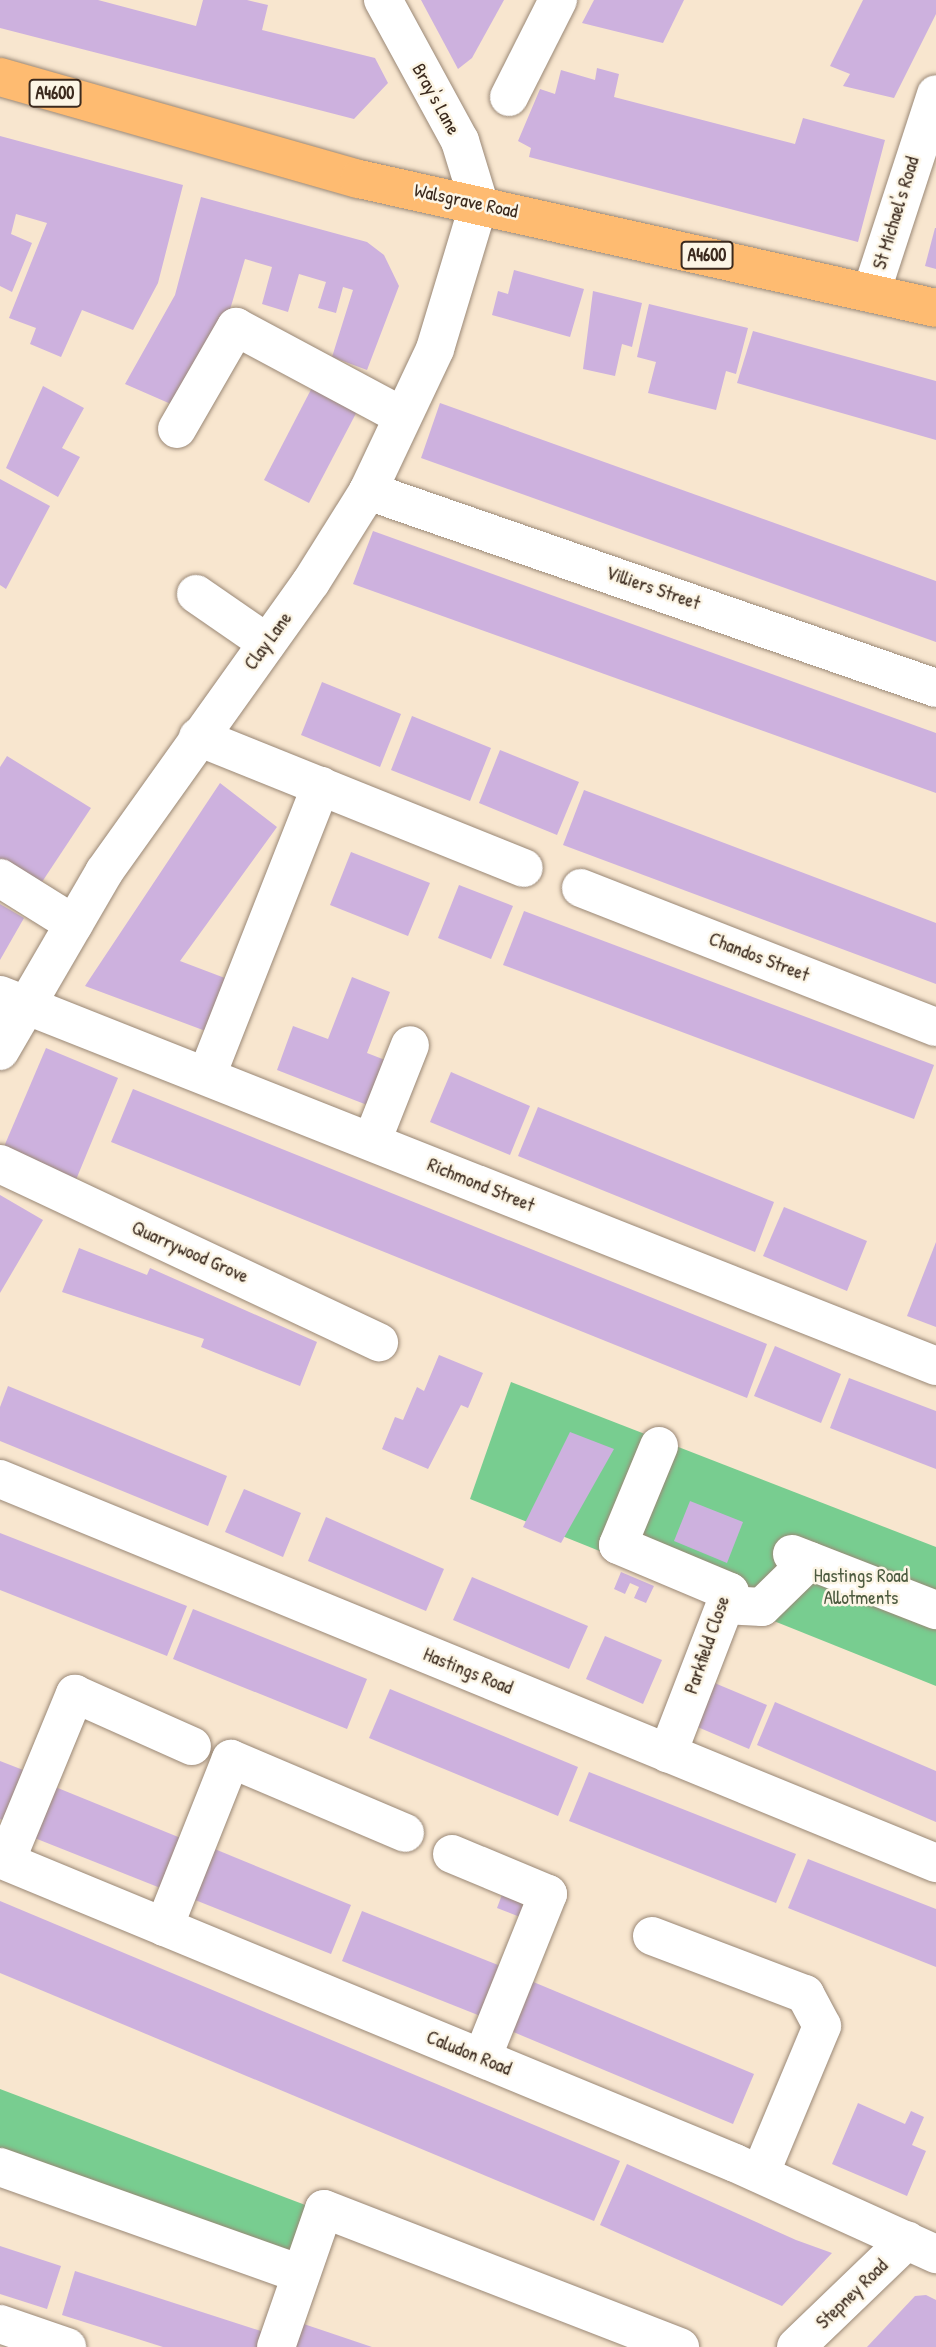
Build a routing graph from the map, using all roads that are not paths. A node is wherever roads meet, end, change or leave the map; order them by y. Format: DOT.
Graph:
graph roads {
  1 [pos="383,0"];
  2 [pos="558,0"];
  3 [pos="0,77"];
  4 [pos="936,94"];
  5 [pos="509,97"];
  6 [pos="479,202"];
  7 [pos="872,293"];
  8 [pos="936,308"];
  9 [pos="402,416"];
  10 [pos="177,429"];
  11 [pos="368,491"];
  12 [pos="196,594"];
  13 [pos="267,643"];
  14 [pos="936,688"];
  15 [pos="198,737"];
  16 [pos="321,786"];
  17 [pos="524,868"];
  18 [pos="0,878"];
  19 [pos="581,888"];
  20 [pos="74,924"];
  21 [pos="12,1002"];
  22 [pos="936,1027"];
  23 [pos="410,1045"];
  24 [pos="0,1051"];
  25 [pos="206,1075"];
  26 [pos="372,1141"];
  27 [pos="0,1164"];
  28 [pos="379,1342"];
  29 [pos="936,1366"];
  30 [pos="659,1446"];
  31 [pos="0,1479"];
  32 [pos="725,1605"];
  33 [pos="936,1610"];
  34 [pos="192,1746"];
  35 [pos="668,1753"];
  36 [pos="405,1833"];
  37 [pos="452,1854"];
  38 [pos="3,1860"];
  39 [pos="936,1863"];
  40 [pos="164,1927"];
  41 [pos="652,1936"];
  42 [pos="482,2058"];
  43 [pos="0,2167"];
  44 [pos="760,2174"];
  45 [pos="922,2247"];
  46 [pos="302,2274"];
  47 [pos="0,2324"];
  48 [pos="67,2347"];
  49 [pos="276,2347"];
  50 [pos="680,2347"];
  51 [pos="796,2347"];
  1 -- 6 [label="street, Bray's Lane"];
  2 -- 5 [label="street"];
  3 -- 6 [label="highway, Walsgrave Road / A4600"];
  4 -- 7 [label="street, St Michael's Road"];
  6 -- 7 [label="highway, Walsgrave Road / A4600"];
  6 -- 9 [label="street, Clay Lane"];
  7 -- 8 [label="highway, Walsgrave Road / A4600"];
  9 -- 10 [label="street"];
  9 -- 11 [label="street, Clay Lane"];
  11 -- 13 [label="street, Clay Lane"];
  11 -- 14 [label="street, Villiers Street"];
  12 -- 13 [label="street"];
  13 -- 15 [label="street, Clay Lane"];
  15 -- 16 [label="street"];
  15 -- 20 [label="street, Clay Lane"];
  16 -- 17 [label="street"];
  16 -- 25 [label="street"];
  18 -- 20 [label="street"];
  19 -- 22 [label="street, Chandos Street"];
  20 -- 21 [label="street, Clay Lane"];
  21 -- 24 [label="street, Clay Lane"];
  21 -- 25 [label="street, Richmond Street"];
  23 -- 26 [label="street"];
  25 -- 26 [label="street, Richmond Street"];
  26 -- 29 [label="street, Richmond Street"];
  27 -- 28 [label="street, Quarrywood Grove"];
  30 -- 32 [label="street, Parkfield Close"];
  31 -- 35 [label="street, Hastings Road"];
  32 -- 33 [label="street"];
  32 -- 35 [label="street, Parkfield Close"];
  34 -- 38 [label="street"];
  35 -- 39 [label="street, Hastings Road"];
  36 -- 40 [label="street"];
  37 -- 42 [label="street"];
  38 -- 40 [label="street, Caludon Road"];
  40 -- 42 [label="street, Caludon Road"];
  41 -- 44 [label="street"];
  42 -- 44 [label="street, Caludon Road"];
  43 -- 46 [label="street"];
  44 -- 45 [label="street, Caludon Road"];
  45 -- 51 [label="street, Stepney Road"];
  46 -- 49 [label="street"];
  46 -- 50 [label="street"];
  47 -- 48 [label="street"];
}
